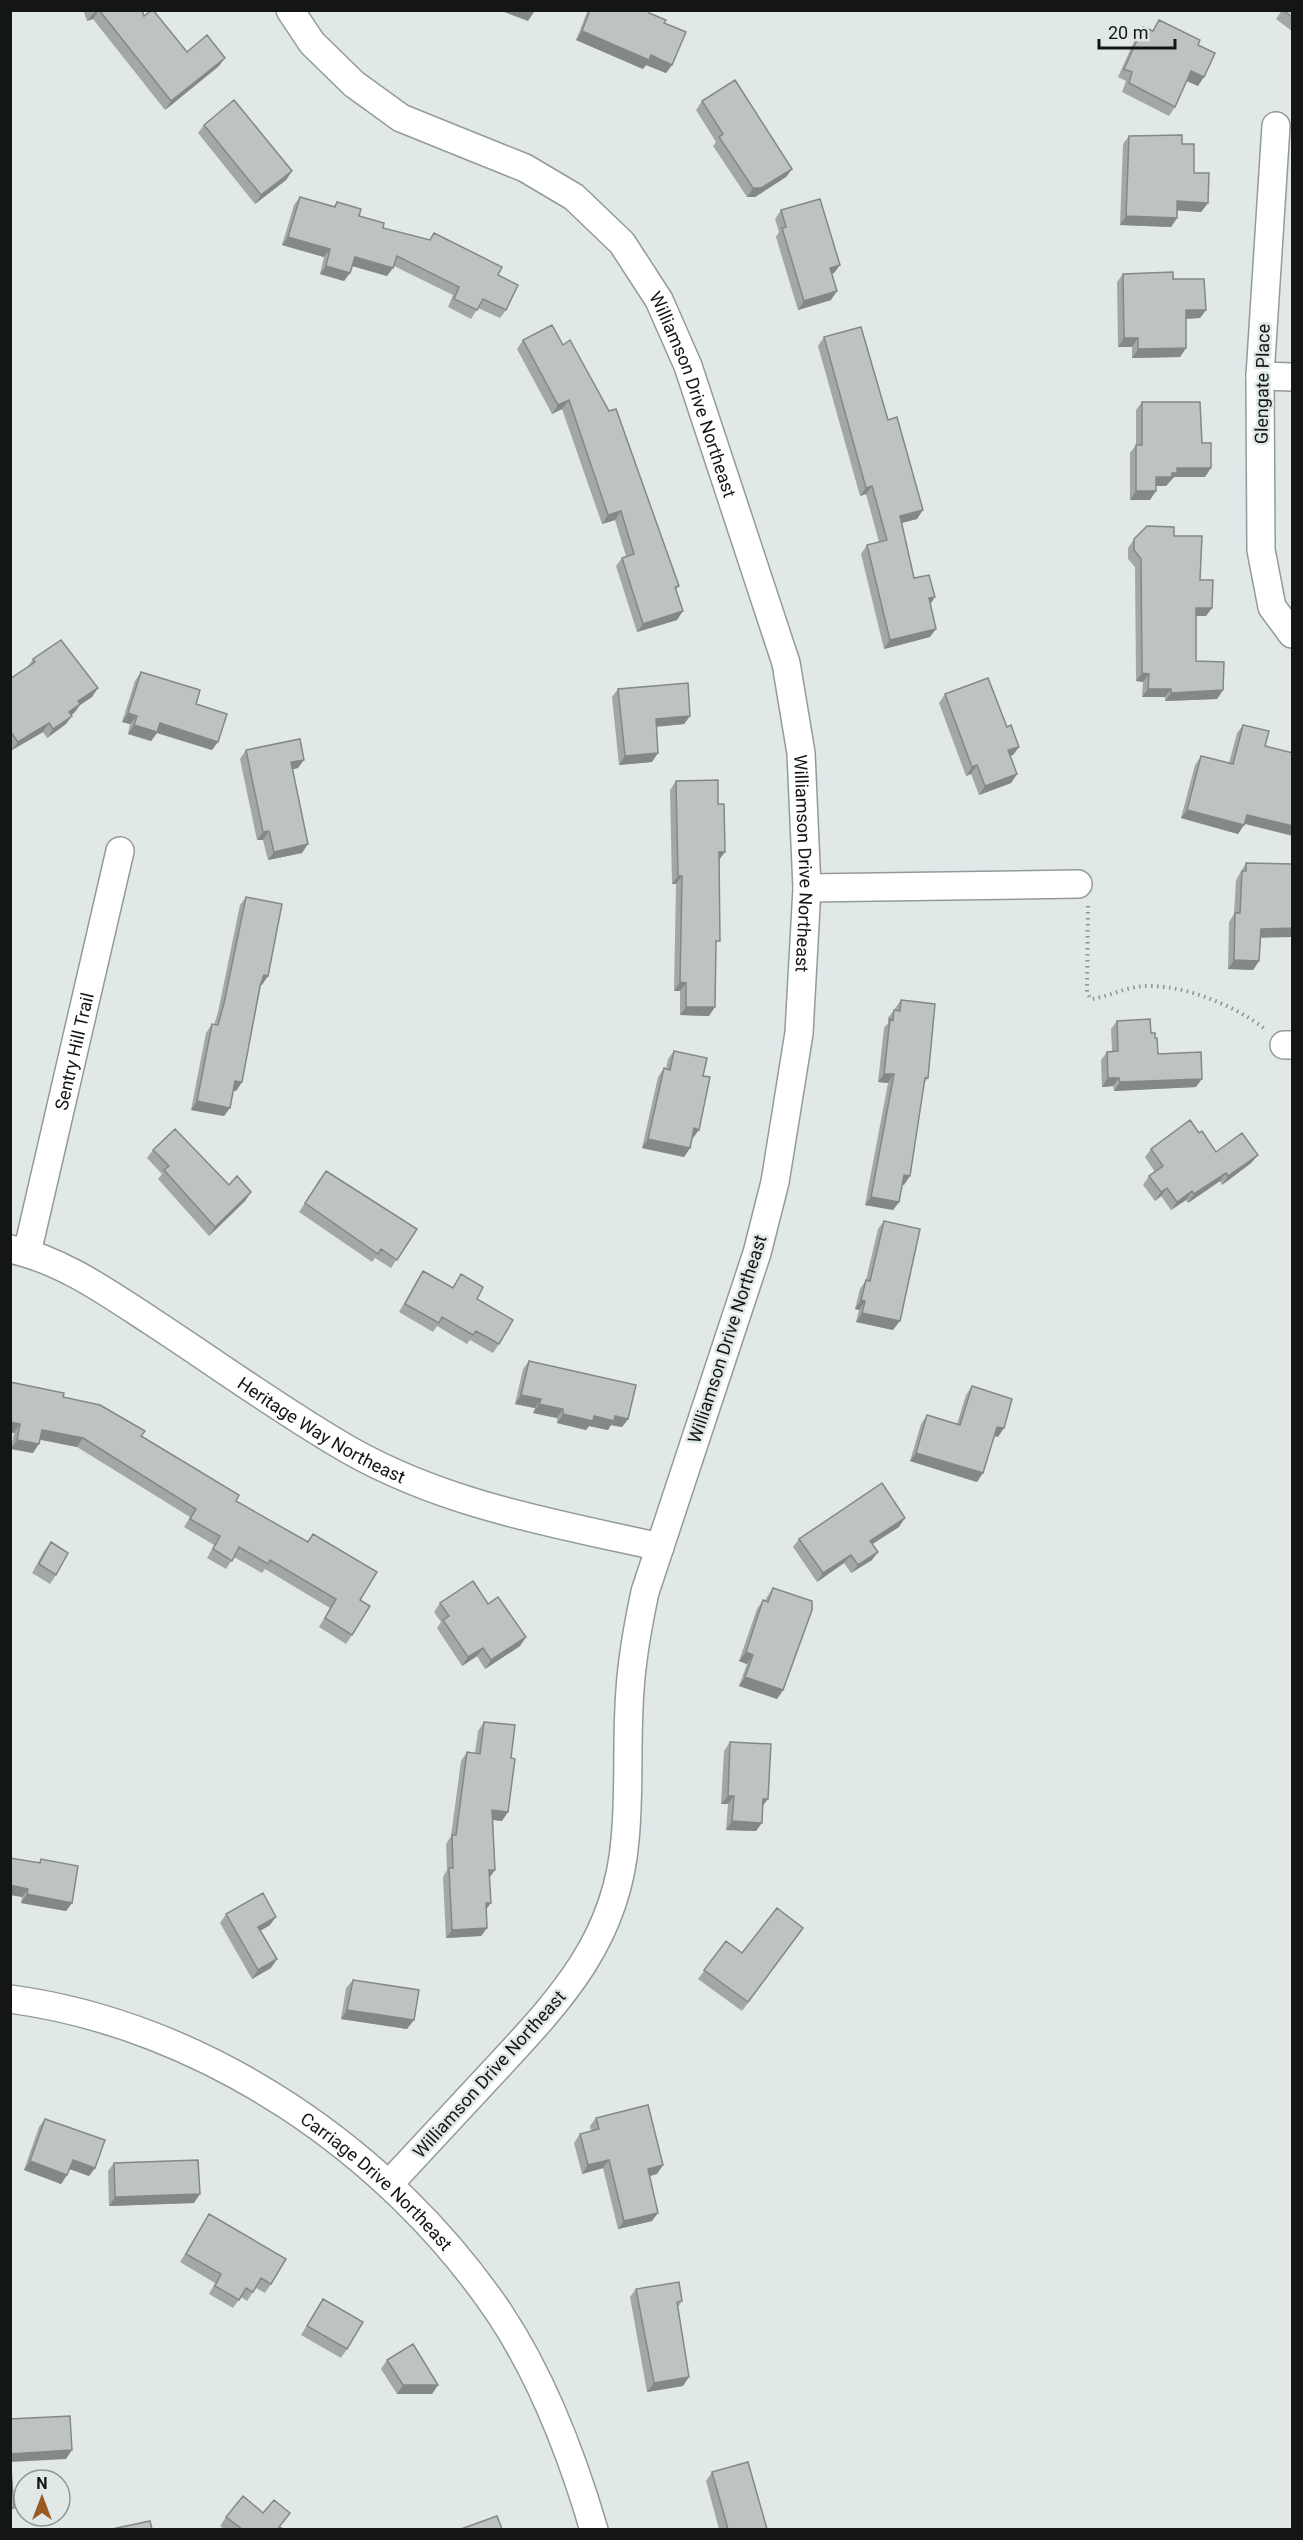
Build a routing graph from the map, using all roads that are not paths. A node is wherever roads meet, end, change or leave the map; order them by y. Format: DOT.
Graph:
graph roads {
  1 [pos="290,10"];
  2 [pos="1276,126"];
  3 [pos="1260,376"];
  4 [pos="1293,377"];
  5 [pos="1293,634"];
  6 [pos="120,851"];
  7 [pos="1078,884"];
  8 [pos="807,888"];
  9 [pos="19,1251"];
  10 [pos="660,1547"];
  11 [pos="10,1999"];
  12 [pos="389,2184"];
  13 [pos="594,2529"];
  1 -- 8 [label="street, Williamson Drive Northeast"];
  2 -- 3 [label="street, Glengate Place"];
  3 -- 4 [label="street"];
  3 -- 5 [label="street, Glengate Place"];
  6 -- 9 [label="street, Sentry Hill Trail"];
  7 -- 8 [label="street"];
  8 -- 10 [label="street, Williamson Drive Northeast"];
  9 -- 10 [label="street, Heritage Way Northeast"];
  10 -- 12 [label="street, Williamson Drive Northeast"];
  11 -- 12 [label="street, Carriage Drive Northeast"];
  12 -- 13 [label="street, Carriage Drive Northeast"];
}
